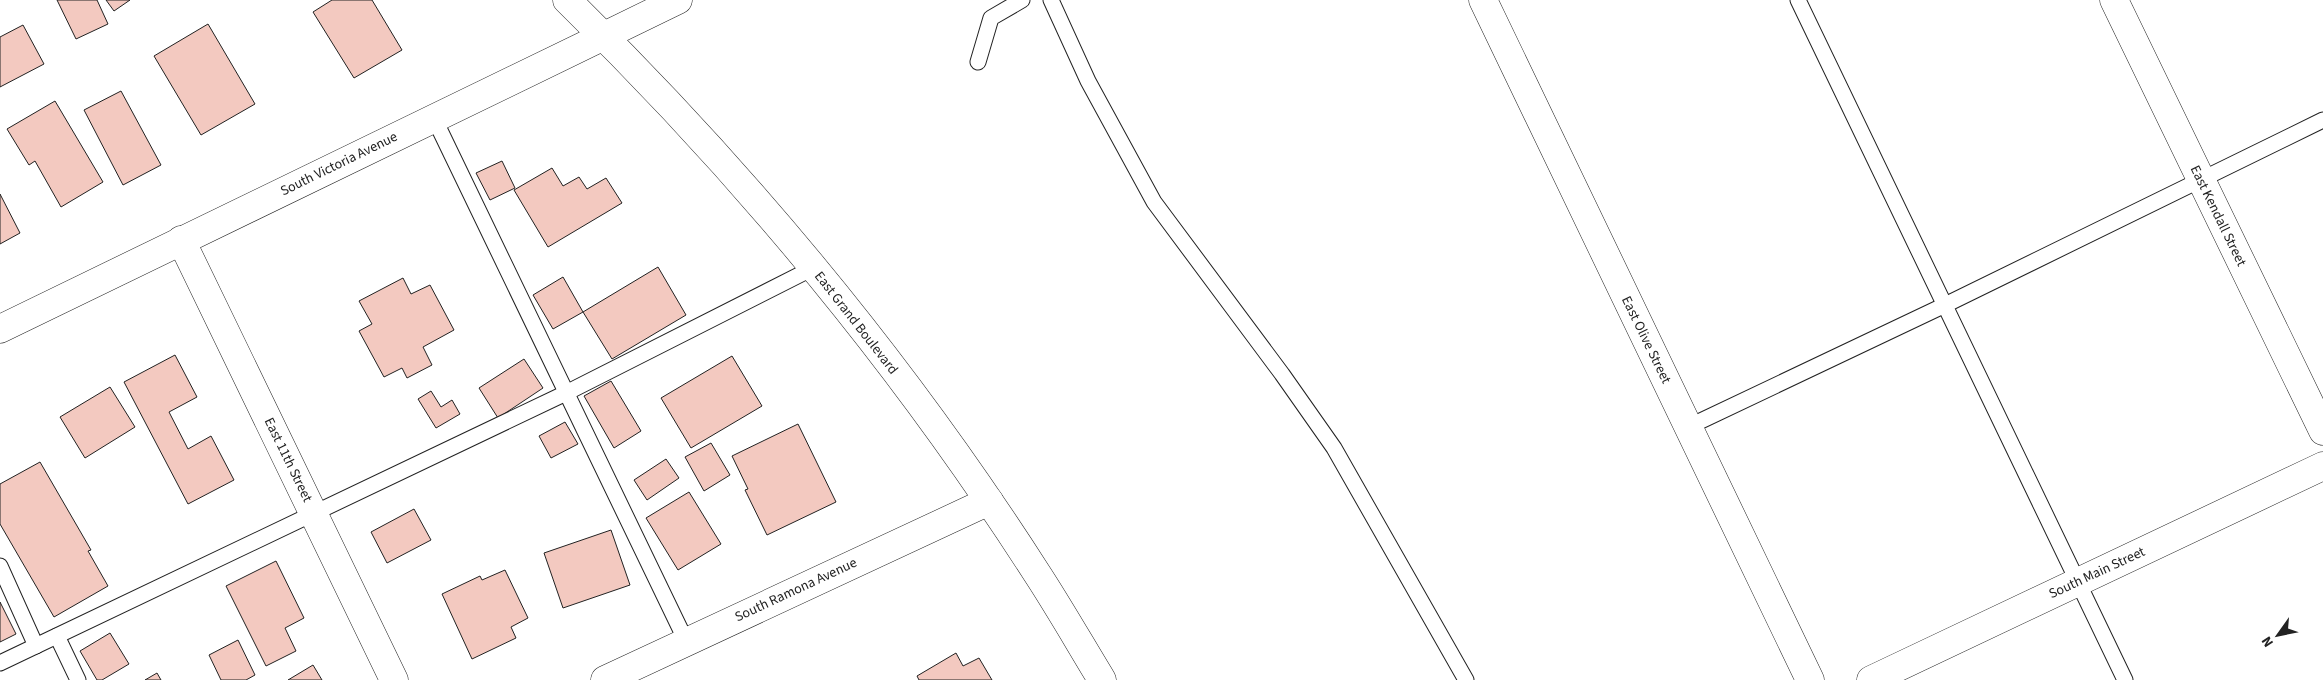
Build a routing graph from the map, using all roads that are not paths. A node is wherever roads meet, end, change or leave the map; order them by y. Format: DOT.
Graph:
graph roads {
  1 [pos="567,0"];
  2 [pos="678,0"];
  3 [pos="1022,0"];
  4 [pos="1051,0"];
  5 [pos="1483,0"];
  6 [pos="1798,0"];
  7 [pos="2114,0"];
  8 [pos="604,36"];
  9 [pos="978,62"];
  10 [pos="434,118"];
  11 [pos="2323,120"];
  12 [pos="2200,179"];
  13 [pos="181,240"];
  14 [pos="813,268"];
  15 [pos="1945,305"];
  16 [pos="0,329"];
  17 [pos="566,393"];
  18 [pos="1688,426"];
  19 [pos="2323,431"];
  20 [pos="2323,466"];
  21 [pos="988,501"];
  22 [pos="313,513"];
  23 [pos="0,566"];
  24 [pos="2079,582"];
  25 [pos="57,636"];
  26 [pos="686,641"];
  27 [pos="36,646"];
  28 [pos="0,663"];
  29 [pos="78,680"];
  30 [pos="394,680"];
  31 [pos="605,680"];
  32 [pos="1102,680"];
  33 [pos="1466,680"];
  34 [pos="1810,680"];
  35 [pos="1870,680"];
  36 [pos="2125,680"];
  1 -- 8 [label="street, East Grand Boulevard"];
  2 -- 8 [label="street, South Victoria Avenue"];
  3 -- 9 [label="lane"];
  4 -- 33 [label="lane"];
  5 -- 18 [label="street, East Olive Street"];
  6 -- 15 [label="lane"];
  7 -- 12 [label="street, East Kendall Street"];
  8 -- 10 [label="street, South Victoria Avenue"];
  8 -- 14 [label="street, East Grand Boulevard"];
  10 -- 13 [label="street, South Victoria Avenue"];
  10 -- 17 [label="lane"];
  11 -- 12 [label="lane"];
  12 -- 15 [label="lane"];
  12 -- 19 [label="street, East Kendall Street"];
  13 -- 16 [label="street, South Victoria Avenue"];
  13 -- 22 [label="street, East 11th Street"];
  14 -- 17 [label="lane"];
  14 -- 21 [label="street, East Grand Boulevard"];
  15 -- 18 [label="lane"];
  15 -- 24 [label="lane"];
  17 -- 22 [label="lane"];
  17 -- 26 [label="lane"];
  18 -- 34 [label="street, East Olive Street"];
  20 -- 24 [label="street, South Main Street"];
  21 -- 26 [label="street, South Ramona Avenue"];
  21 -- 32 [label="street, East Grand Boulevard"];
  22 -- 25 [label="lane"];
  22 -- 30 [label="street, East 11th Street"];
  23 -- 27 [label="lane"];
  24 -- 35 [label="street, South Main Street"];
  24 -- 36 [label="lane"];
  25 -- 27 [label="lane"];
  25 -- 29 [label="lane"];
  26 -- 31 [label="street, South Ramona Avenue"];
  27 -- 28 [label="lane"];
}
